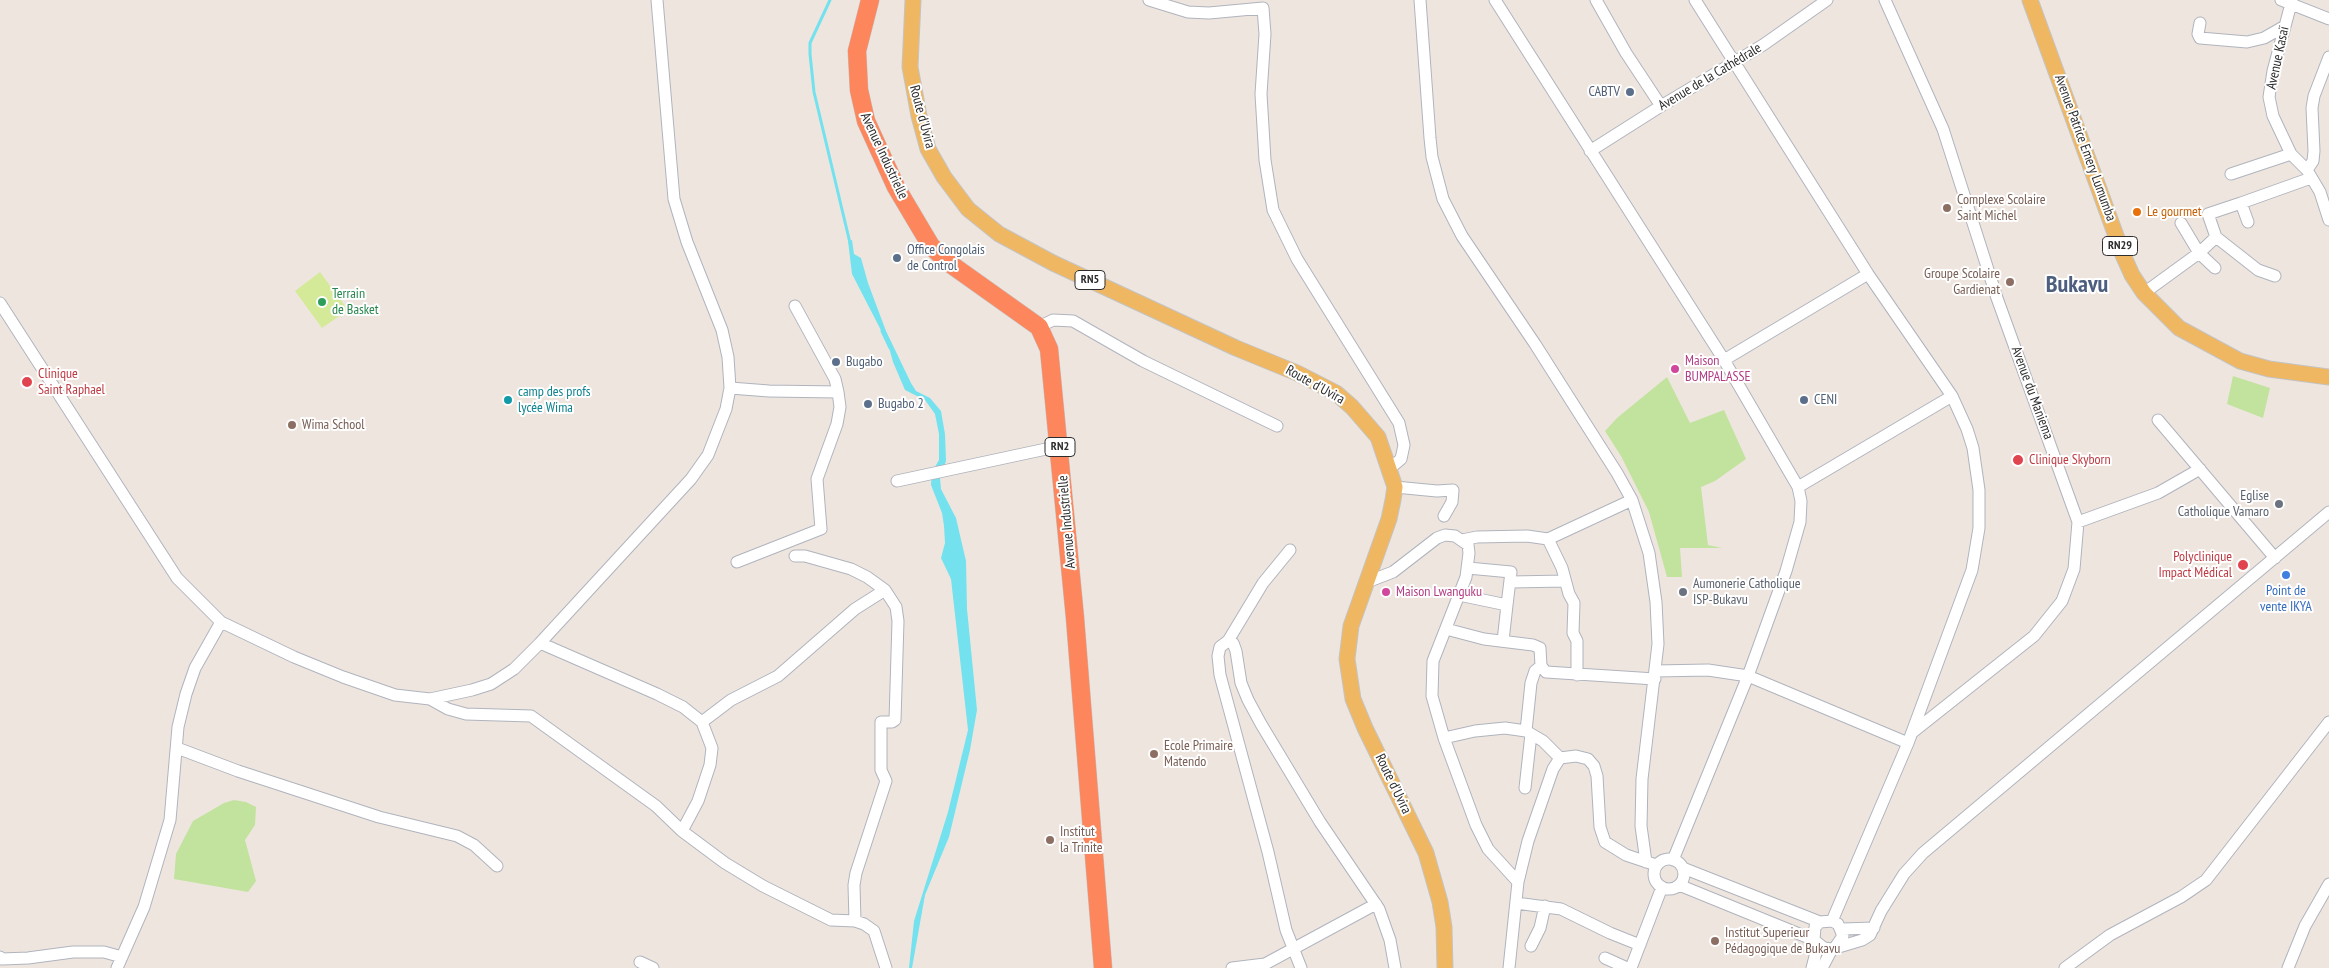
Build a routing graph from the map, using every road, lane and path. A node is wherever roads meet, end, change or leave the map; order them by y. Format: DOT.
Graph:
graph roads {
  1 [pos="657,0"];
  2 [pos="870,0"];
  3 [pos="913,0"];
  4 [pos="1149,0"];
  5 [pos="1189,0"];
  6 [pos="1420,0"];
  7 [pos="1495,0"];
  8 [pos="1596,0"];
  9 [pos="1696,0"];
  10 [pos="1827,0"];
  11 [pos="1885,0"];
  12 [pos="2030,0"];
  13 [pos="2288,1"];
  14 [pos="1262,4"];
  15 [pos="1188,12"];
  16 [pos="2329,19"];
  17 [pos="2200,24"];
  18 [pos="2285,26"];
  19 [pos="2329,57"];
  20 [pos="1735,62"];
  21 [pos="1661,106"];
  22 [pos="1590,151"];
  23 [pos="2291,154"];
  24 [pos="2231,174"];
  25 [pos="2309,174"];
  26 [pos="2325,191"];
  27 [pos="2241,203"];
  28 [pos="2329,220"];
  29 [pos="2182,222"];
  30 [pos="2248,222"];
  31 [pos="2216,237"];
  32 [pos="2199,253"];
  33 [pos="2215,268"];
  34 [pos="1868,274"];
  35 [pos="2275,276"];
  36 [pos="2144,293"];
  37 [pos="0,303"];
  38 [pos="795,306"];
  39 [pos="1039,327"];
  40 [pos="1724,360"];
  41 [pos="2329,377"];
  42 [pos="730,388"];
  43 [pos="838,392"];
  44 [pos="1952,396"];
  45 [pos="2158,420"];
  46 [pos="1277,426"];
  47 [pos="1060,446"];
  48 [pos="1389,469"];
  49 [pos="2200,469"];
  50 [pos="897,481"];
  51 [pos="1798,487"];
  52 [pos="1395,488"];
  53 [pos="1632,500"];
  54 [pos="2329,512"];
  55 [pos="1444,516"];
  56 [pos="2078,522"];
  57 [pos="1548,539"];
  58 [pos="1462,540"];
  59 [pos="1290,550"];
  60 [pos="794,556"];
  61 [pos="2274,558"];
  62 [pos="737,562"];
  63 [pos="1468,568"];
  64 [pos="1565,581"];
  65 [pos="1367,582"];
  66 [pos="1511,582"];
  67 [pos="886,590"];
  68 [pos="1459,595"];
  69 [pos="1507,604"];
  70 [pos="221,622"];
  71 [pos="1446,629"];
  72 [pos="1228,641"];
  73 [pos="1503,641"];
  74 [pos="540,643"];
  75 [pos="1541,666"];
  76 [pos="1577,675"];
  77 [pos="1656,675"];
  78 [pos="1748,676"];
  79 [pos="430,699"];
  80 [pos="702,722"];
  81 [pos="2329,722"];
  82 [pos="1529,733"];
  83 [pos="1444,738"];
  84 [pos="1910,738"];
  85 [pos="177,748"];
  86 [pos="1560,758"];
  87 [pos="1525,788"];
  88 [pos="682,831"];
  89 [pos="1673,860"];
  90 [pos="1651,864"];
  91 [pos="497,866"];
  92 [pos="1683,868"];
  93 [pos="1518,882"];
  94 [pos="2329,884"];
  95 [pos="1679,885"];
  96 [pos="1662,887"];
  97 [pos="1516,903"];
  98 [pos="1376,904"];
  99 [pos="1545,906"];
  100 [pos="1832,920"];
  101 [pos="855,921"];
  102 [pos="1820,922"];
  103 [pos="1874,928"];
  104 [pos="1842,929"];
  105 [pos="1816,942"];
  106 [pos="1640,944"];
  107 [pos="1531,946"];
  108 [pos="1834,948"];
  109 [pos="1293,950"];
  110 [pos="0,957"];
  111 [pos="1605,958"];
  112 [pos="640,962"];
  113 [pos="119,963"];
  114 [pos="652,968"];
  115 [pos="886,968"];
  116 [pos="1103,968"];
  117 [pos="1232,968"];
  118 [pos="1301,968"];
  119 [pos="1395,968"];
  120 [pos="1445,968"];
  121 [pos="1509,968"];
  122 [pos="1627,968"];
  123 [pos="1631,968"];
  124 [pos="1812,968"];
  125 [pos="1822,968"];
  126 [pos="2065,968"];
  127 [pos="2288,968"];
  1 -- 42 [label="street"];
  2 -- 39 [label="highway, Avenue Industrielle"];
  3 -- 48 [label="main road, Route d'Uvira / RN5"];
  4 -- 15 [label="street"];
  5 -- 15 [label="street"];
  6 -- 53 [label="street"];
  7 -- 22 [label="street"];
  8 -- 21 [label="street"];
  9 -- 20 [label="street"];
  10 -- 20 [label="street, Avenue de la Cathédrale"];
  11 -- 56 [label="street, Avenue du Maniema"];
  12 -- 36 [label="main road, Avenue Patrice Emery Lumumba / RN29"];
  13 -- 16 [label="street"];
  13 -- 18 [label="street, Avenue Kasaï"];
  14 -- 15 [label="street"];
  14 -- 48 [label="street"];
  17 -- 18 [label="street"];
  18 -- 23 [label="street, Avenue Kasaï"];
  19 -- 25 [label="street"];
  20 -- 21 [label="street, Avenue de la Cathédrale"];
  20 -- 34 [label="street"];
  21 -- 22 [label="street, Avenue de la Cathédrale"];
  22 -- 40 [label="street"];
  23 -- 24 [label="street"];
  23 -- 25 [label="street, Avenue Kasaï"];
  25 -- 26 [label="street, Avenue Kasaï"];
  25 -- 27 [label="street"];
  26 -- 28 [label="street, Avenue Kasaï"];
  27 -- 30 [label="street"];
  27 -- 31 [label="street"];
  29 -- 32 [label="street"];
  31 -- 32 [label="street"];
  31 -- 35 [label="street"];
  32 -- 33 [label="street"];
  32 -- 36 [label="street"];
  34 -- 40 [label="street"];
  34 -- 44 [label="street"];
  36 -- 41 [label="main road, Avenue Patrice Emery Lumumba / RN29"];
  37 -- 70 [label="street"];
  38 -- 43 [label="street"];
  39 -- 46 [label="street"];
  39 -- 47 [label="highway, Avenue Industrielle / RN2"];
  40 -- 51 [label="street"];
  42 -- 43 [label="street"];
  42 -- 74 [label="street"];
  43 -- 62 [label="street"];
  44 -- 51 [label="street"];
  44 -- 84 [label="street"];
  45 -- 49 [label="street"];
  47 -- 50 [label="street"];
  47 -- 116 [label="highway, Avenue Industrielle / RN2"];
  48 -- 52 [label="main road, Route d'Uvira"];
  49 -- 56 [label="street"];
  49 -- 61 [label="street"];
  51 -- 78 [label="street"];
  52 -- 55 [label="street"];
  52 -- 65 [label="main road, Route d'Uvira"];
  53 -- 57 [label="street"];
  53 -- 77 [label="street"];
  54 -- 61 [label="street"];
  56 -- 84 [label="street, Avenue du Maniema"];
  57 -- 58 [label="street"];
  57 -- 64 [label="street"];
  58 -- 63 [label="street"];
  58 -- 65 [label="street"];
  59 -- 72 [label="street"];
  60 -- 67 [label="street"];
  61 -- 103 [label="street"];
  63 -- 66 [label="street"];
  63 -- 68 [label="street"];
  64 -- 66 [label="street"];
  64 -- 76 [label="street"];
  65 -- 120 [label="main road, Route d'Uvira"];
  66 -- 69 [label="street"];
  67 -- 80 [label="street"];
  67 -- 101 [label="street"];
  68 -- 69 [label="street"];
  68 -- 71 [label="street"];
  69 -- 73 [label="street"];
  70 -- 79 [label="street"];
  70 -- 85 [label="street"];
  71 -- 73 [label="street"];
  71 -- 83 [label="street"];
  72 -- 98 [label="street"];
  72 -- 109 [label="street"];
  73 -- 75 [label="street"];
  74 -- 79 [label="street"];
  74 -- 80 [label="street"];
  75 -- 76 [label="street"];
  75 -- 82 [label="street"];
  76 -- 77 [label="street"];
  77 -- 78 [label="street"];
  77 -- 90 [label="street"];
  78 -- 84 [label="street"];
  78 -- 89 [label="street"];
  79 -- 88 [label="street"];
  80 -- 88 [label="street"];
  81 -- 126 [label="street"];
  82 -- 83 [label="street"];
  82 -- 86 [label="street"];
  82 -- 87 [label="street"];
  83 -- 93 [label="street"];
  84 -- 100 [label="street"];
  85 -- 91 [label="street"];
  85 -- 113 [label="street"];
  86 -- 90 [label="street"];
  86 -- 93 [label="street"];
  88 -- 101 [label="street"];
  89 -- 90 [label="street"];
  89 -- 92 [label="street"];
  90 -- 96 [label="street"];
  92 -- 95 [label="street"];
  92 -- 102 [label="street"];
  93 -- 97 [label="street"];
  94 -- 127 [label="street"];
  95 -- 96 [label="street"];
  95 -- 105 [label="street"];
  96 -- 106 [label="street"];
  97 -- 99 [label="street"];
  97 -- 121 [label="street"];
  98 -- 109 [label="street"];
  98 -- 119 [label="street"];
  99 -- 106 [label="street"];
  99 -- 107 [label="street"];
  100 -- 102 [label="street"];
  100 -- 104 [label="street"];
  101 -- 115 [label="street"];
  102 -- 105 [label="street"];
  103 -- 104 [label="street"];
  103 -- 108 [label="street"];
  104 -- 108 [label="street"];
  105 -- 108 [label="street"];
  105 -- 124 [label="street"];
  106 -- 123 [label="street"];
  108 -- 125 [label="street"];
  109 -- 117 [label="street"];
  109 -- 118 [label="street"];
  110 -- 113 [label="street"];
  111 -- 122 [label="street"];
  112 -- 114 [label="street"];
}
